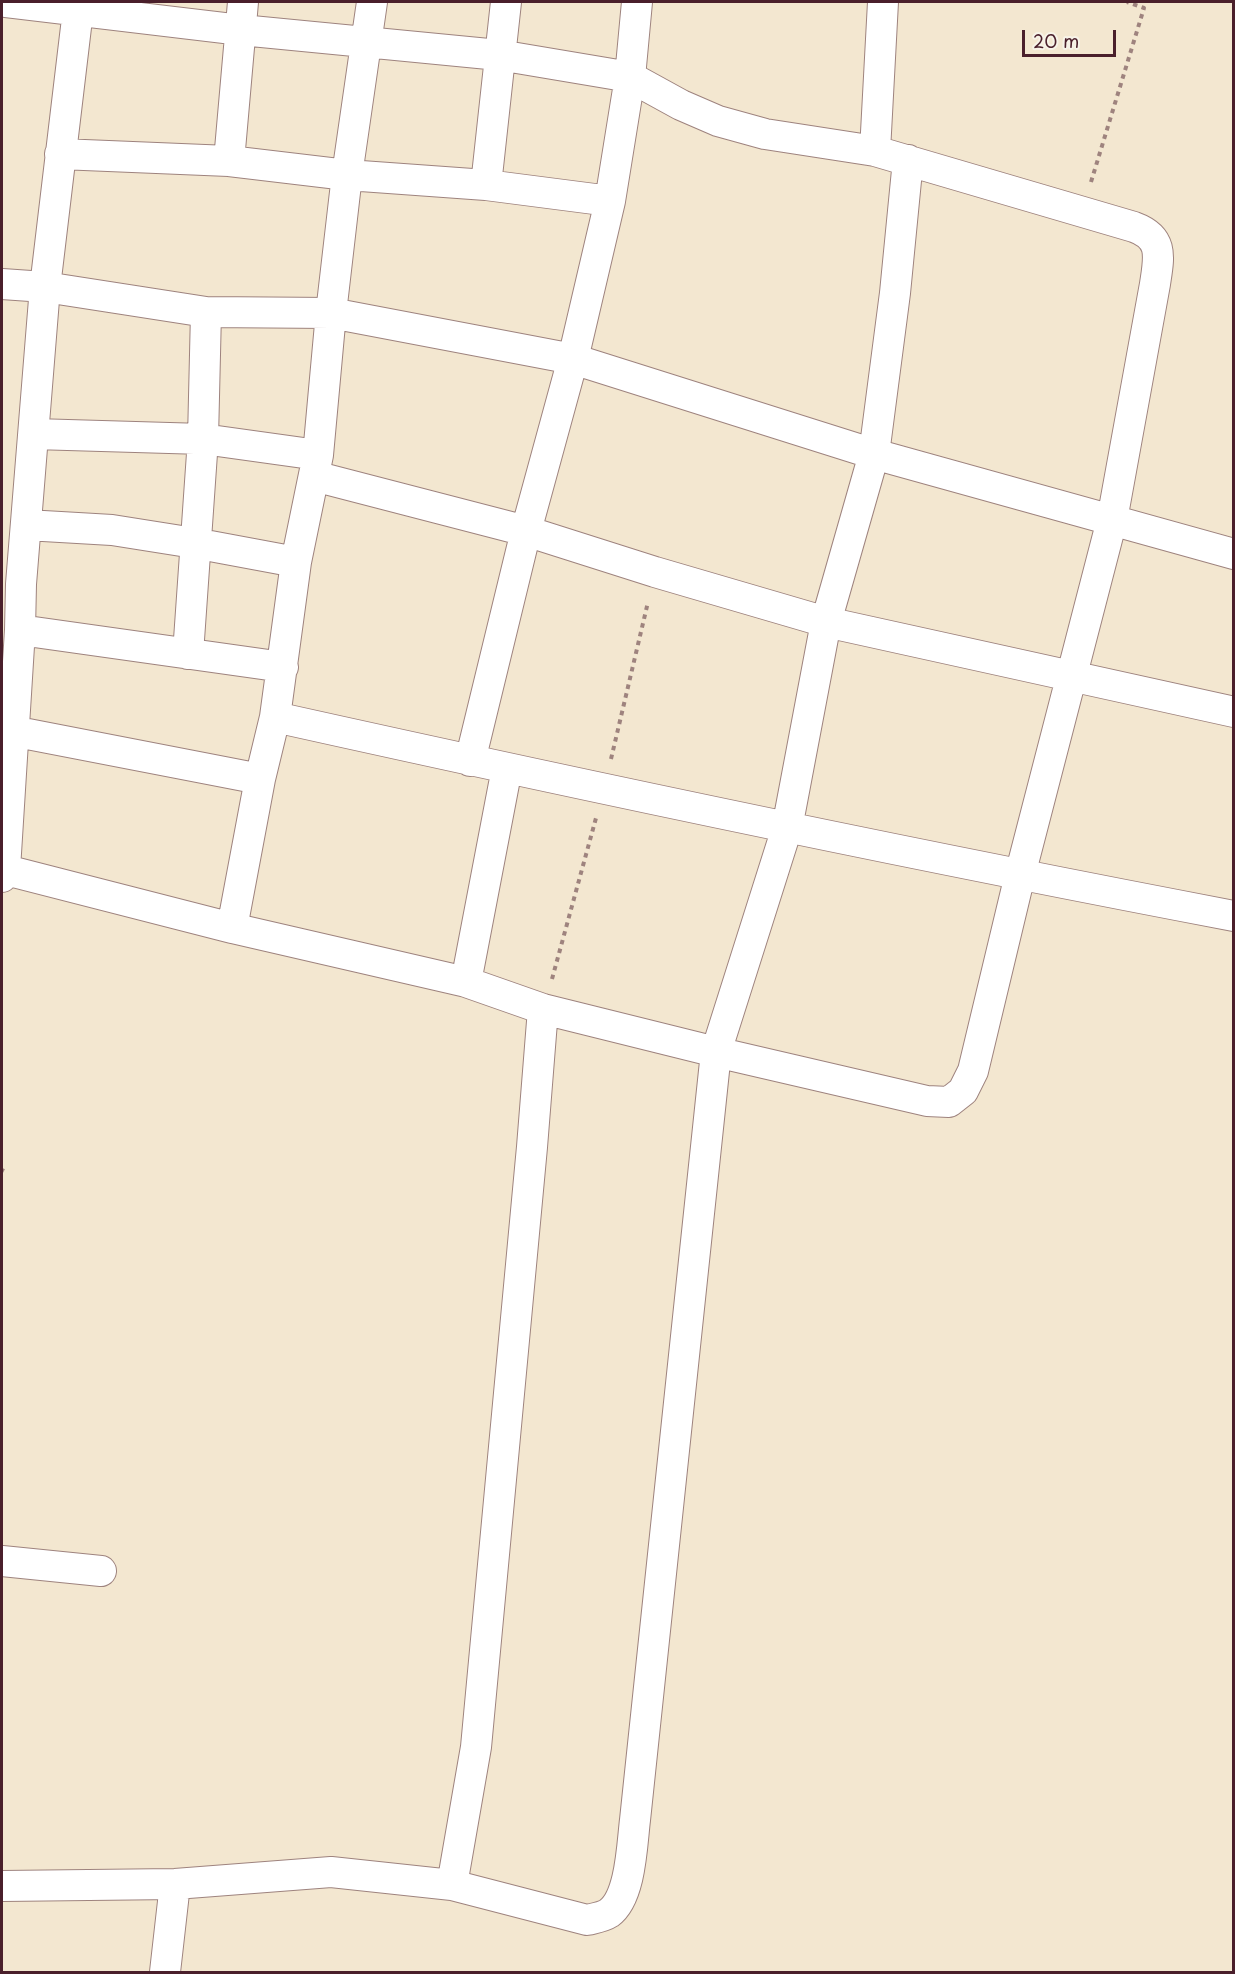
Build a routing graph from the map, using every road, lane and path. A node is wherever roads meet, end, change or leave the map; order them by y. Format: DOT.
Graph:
graph roads {
  1 [pos="6,2"];
  2 [pos="372,2"];
  3 [pos="506,2"];
  4 [pos="637,2"];
  5 [pos="883,2"];
  6 [pos="1127,2"];
  7 [pos="78,5"];
  8 [pos="242,16"];
  9 [pos="366,42"];
  10 [pos="499,55"];
  11 [pos="630,77"];
  12 [pos="875,151"];
  13 [pos="60,154"];
  14 [pos="908,160"];
  15 [pos="229,161"];
  16 [pos="347,175"];
  17 [pos="486,185"];
  18 [pos="610,201"];
  19 [pos="1082,212"];
  20 [pos="2,284"];
  21 [pos="45,287"];
  22 [pos="206,312"];
  23 [pos="331,313"];
  24 [pos="573,359"];
  25 [pos="34,434"];
  26 [pos="203,439"];
  27 [pos="874,453"];
  28 [pos="316,466"];
  29 [pos="1112,520"];
  30 [pos="26,525"];
  31 [pos="526,531"];
  32 [pos="195,543"];
  33 [pos="1233,554"];
  34 [pos="296,562"];
  35 [pos="11,583"];
  36 [pos="826,622"];
  37 [pos="20,630"];
  38 [pos="188,654"];
  39 [pos="283,667"];
  40 [pos="1072,676"];
  41 [pos="1233,712"];
  42 [pos="275,717"];
  43 [pos="7,730"];
  44 [pos="470,761"];
  45 [pos="507,768"];
  46 [pos="260,779"];
  47 [pos="787,828"];
  48 [pos="3,871"];
  49 [pos="1020,875"];
  50 [pos="1233,916"];
  51 [pos="232,928"];
  52 [pos="466,982"];
  53 [pos="543,1009"];
  54 [pos="716,1052"];
  55 [pos="2,1561"];
  56 [pos="102,1571"];
  57 [pos="175,1884"];
  58 [pos="452,1885"];
  59 [pos="2,1886"];
  60 [pos="165,1972"];
  1 -- 7 [label="street"];
  2 -- 9 [label="street"];
  3 -- 10 [label="street"];
  4 -- 11 [label="street"];
  5 -- 12 [label="street"];
  6 -- 19 [label="path"];
  7 -- 8 [label="street"];
  7 -- 13 [label="street"];
  8 -- 9 [label="street"];
  8 -- 15 [label="street"];
  9 -- 10 [label="street"];
  9 -- 16 [label="street"];
  10 -- 11 [label="street"];
  10 -- 17 [label="street"];
  11 -- 12 [label="street"];
  11 -- 18 [label="street"];
  12 -- 14 [label="street"];
  13 -- 15 [label="street"];
  13 -- 21 [label="street"];
  14 -- 19 [label="street"];
  14 -- 27 [label="street"];
  15 -- 16 [label="street"];
  16 -- 17 [label="street"];
  16 -- 23 [label="street"];
  17 -- 18 [label="street"];
  18 -- 24 [label="street"];
  19 -- 29 [label="street"];
  20 -- 21 [label="street"];
  21 -- 22 [label="street"];
  21 -- 25 [label="street"];
  22 -- 23 [label="street"];
  22 -- 26 [label="street"];
  23 -- 24 [label="street"];
  23 -- 28 [label="street"];
  24 -- 27 [label="street"];
  24 -- 31 [label="street"];
  25 -- 26 [label="street"];
  25 -- 30 [label="street"];
  26 -- 28 [label="street"];
  26 -- 32 [label="street"];
  27 -- 29 [label="street"];
  27 -- 36 [label="street"];
  28 -- 31 [label="street"];
  28 -- 34 [label="street"];
  29 -- 33 [label="street"];
  29 -- 40 [label="street"];
  30 -- 32 [label="street"];
  30 -- 35 [label="street"];
  31 -- 36 [label="street"];
  31 -- 44 [label="street"];
  32 -- 34 [label="street"];
  32 -- 38 [label="street"];
  34 -- 39 [label="street"];
  35 -- 37 [label="street"];
  36 -- 40 [label="street"];
  36 -- 47 [label="street"];
  37 -- 38 [label="street"];
  37 -- 43 [label="street"];
  38 -- 39 [label="street"];
  39 -- 42 [label="street"];
  40 -- 41 [label="street"];
  40 -- 49 [label="street"];
  42 -- 44 [label="street"];
  42 -- 46 [label="street"];
  43 -- 46 [label="street"];
  43 -- 48 [label="street"];
  44 -- 45 [label="street"];
  45 -- 47 [label="street"];
  45 -- 52 [label="street"];
  46 -- 51 [label="street"];
  47 -- 49 [label="street"];
  47 -- 54 [label="street"];
  48 -- 51 [label="street"];
  49 -- 50 [label="street"];
  49 -- 54 [label="street"];
  51 -- 52 [label="street"];
  52 -- 53 [label="street"];
  53 -- 54 [label="street"];
  53 -- 58 [label="street"];
  54 -- 58 [label="street"];
  55 -- 56 [label="street"];
  57 -- 58 [label="street"];
  57 -- 59 [label="street"];
  57 -- 60 [label="street"];
}
